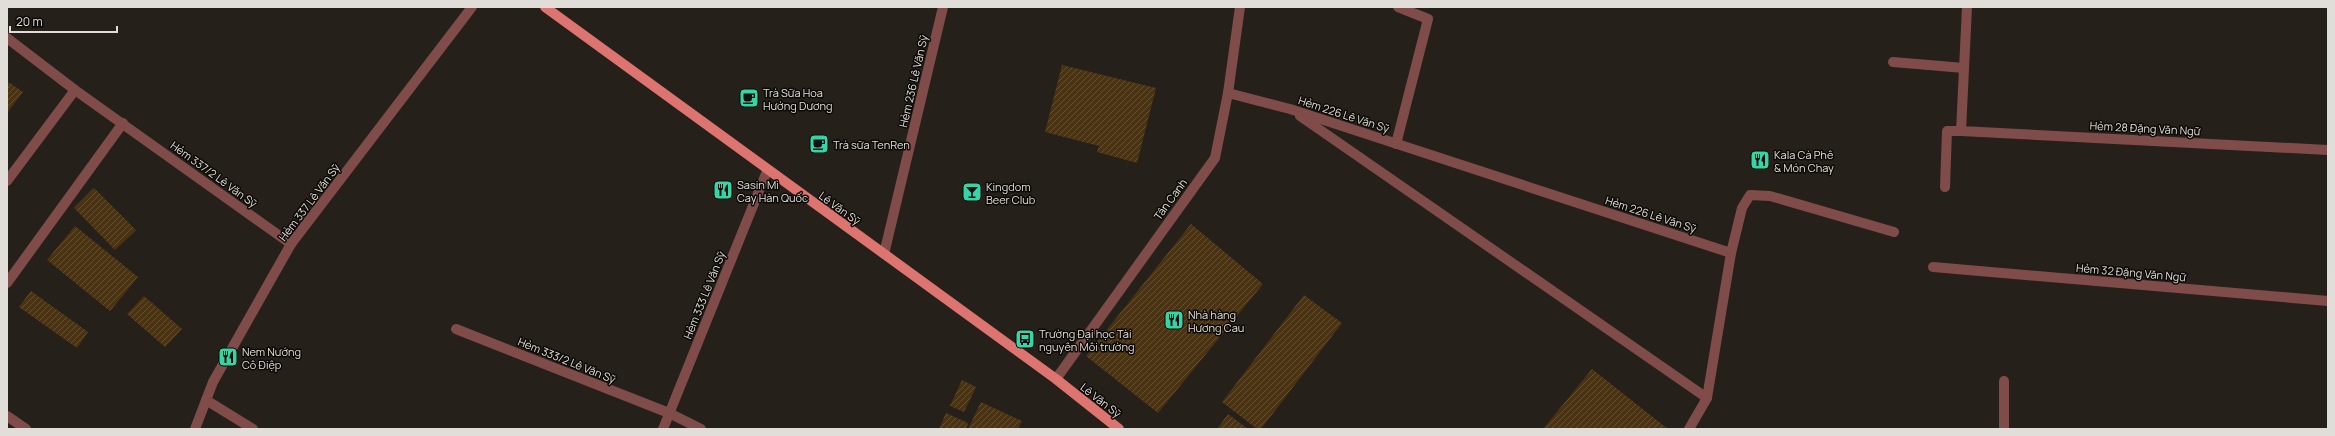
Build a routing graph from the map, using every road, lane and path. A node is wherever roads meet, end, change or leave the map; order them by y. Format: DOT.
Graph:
graph roads {
  1 [pos="472,7"];
  2 [pos="546,7"];
  3 [pos="943,7"];
  4 [pos="1240,7"];
  5 [pos="1398,7"];
  6 [pos="1967,7"];
  7 [pos="7,38"];
  8 [pos="1893,62"];
  9 [pos="1964,68"];
  10 [pos="75,90"];
  11 [pos="1228,93"];
  12 [pos="1290,109"];
  13 [pos="123,123"];
  14 [pos="1961,131"];
  15 [pos="1396,144"];
  16 [pos="2328,150"];
  17 [pos="768,171"];
  18 [pos="7,181"];
  19 [pos="1945,187"];
  20 [pos="1894,232"];
  21 [pos="291,244"];
  22 [pos="1731,253"];
  23 [pos="884,254"];
  24 [pos="1933,267"];
  25 [pos="7,283"];
  26 [pos="2328,301"];
  27 [pos="456,329"];
  28 [pos="1056,379"];
  29 [pos="2004,381"];
  30 [pos="1707,398"];
  31 [pos="206,400"];
  32 [pos="669,413"];
  33 [pos="7,416"];
  34 [pos="26,429"];
  35 [pos="195,429"];
  36 [pos="253,429"];
  37 [pos="663,429"];
  38 [pos="701,429"];
  39 [pos="1119,429"];
  40 [pos="1689,429"];
  41 [pos="2004,429"];
  1 -- 21 [label="street, Hẻm 337 Lê Văn Sỹ"];
  2 -- 17 [label="main road, Lê Văn Sỹ"];
  3 -- 23 [label="street, Hẻm 236 Lê Văn Sỹ"];
  4 -- 11 [label="street, Tân Canh"];
  5 -- 15 [label="street"];
  6 -- 9 [label="street"];
  7 -- 10 [label="street, Hẻm 337/2 Lê Văn Sỹ"];
  8 -- 9 [label="street"];
  9 -- 14 [label="street"];
  10 -- 13 [label="street, Hẻm 337/2 Lê Văn Sỹ"];
  10 -- 18 [label="street"];
  11 -- 12 [label="street"];
  11 -- 28 [label="street, Tân Canh"];
  12 -- 15 [label="street, Hẻm 226 Lê Văn Sỹ"];
  12 -- 30 [label="street, Hẻm 226 Lê Văn Sỹ"];
  13 -- 21 [label="street, Hẻm 337/2 Lê Văn Sỹ"];
  13 -- 25 [label="street"];
  14 -- 16 [label="street, Hẻm 28 Đặng Văn Ngữ"];
  14 -- 19 [label="street, Hẻm 28 Đặng Văn Ngữ"];
  15 -- 22 [label="street, Hẻm 226 Lê Văn Sỹ"];
  17 -- 23 [label="main road, Lê Văn Sỹ"];
  17 -- 32 [label="street, Hẻm 333 Lê Văn Sỹ"];
  20 -- 22 [label="street"];
  21 -- 31 [label="street, Hẻm 337 Lê Văn Sỹ"];
  22 -- 30 [label="street"];
  23 -- 28 [label="main road, Lê Văn Sỹ"];
  24 -- 26 [label="street, Hẻm 32 Đặng Văn Ngữ"];
  27 -- 32 [label="street, Hẻm 333/2 Lê Văn Sỹ"];
  28 -- 39 [label="main road, Lê Văn Sỹ"];
  29 -- 41 [label="street"];
  30 -- 40 [label="street"];
  31 -- 35 [label="street, Hẻm 337 Lê Văn Sỹ"];
  31 -- 36 [label="street"];
  32 -- 37 [label="street, Hẻm 333 Lê Văn Sỹ"];
  32 -- 38 [label="street, Hẻm 333/2 Lê Văn Sỹ"];
  33 -- 34 [label="street"];
}
